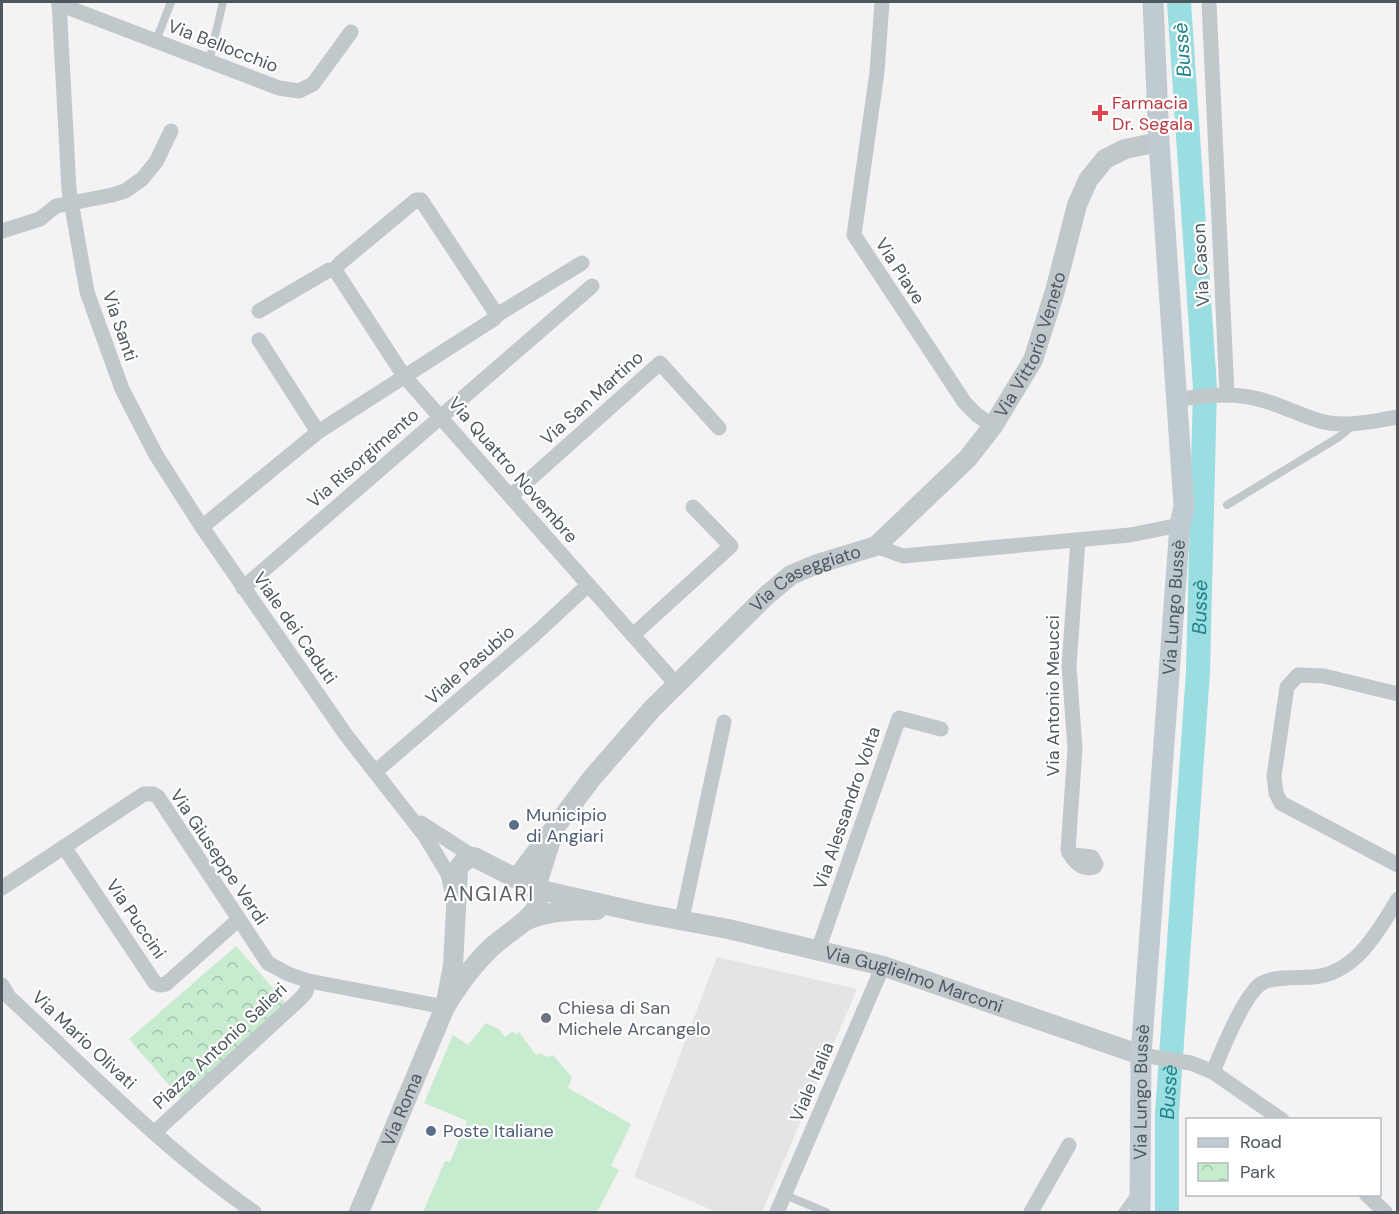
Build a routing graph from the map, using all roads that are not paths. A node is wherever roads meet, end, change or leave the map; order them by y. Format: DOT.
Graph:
graph roads {
  1 [pos="171,2"];
  2 [pos="223,2"];
  3 [pos="882,2"];
  4 [pos="1153,2"];
  5 [pos="1209,2"];
  6 [pos="59,3"];
  7 [pos="351,32"];
  8 [pos="156,41"];
  9 [pos="209,62"];
  10 [pos="171,131"];
  11 [pos="1159,142"];
  12 [pos="72,202"];
  13 [pos="2,231"];
  14 [pos="582,263"];
  15 [pos="335,270"];
  16 [pos="592,286"];
  17 [pos="259,311"];
  18 [pos="496,315"];
  19 [pos="259,340"];
  20 [pos="405,376"];
  21 [pos="1227,395"];
  22 [pos="1178,399"];
  23 [pos="440,417"];
  24 [pos="1398,417"];
  25 [pos="1354,425"];
  26 [pos="993,426"];
  27 [pos="719,428"];
  28 [pos="318,432"];
  29 [pos="156,455"];
  30 [pos="511,496"];
  31 [pos="1227,505"];
  32 [pos="693,507"];
  33 [pos="1180,525"];
  34 [pos="202,527"];
  35 [pos="1078,540"];
  36 [pos="876,546"];
  37 [pos="588,585"];
  38 [pos="243,588"];
  39 [pos="633,635"];
  40 [pos="676,684"];
  41 [pos="1398,694"];
  42 [pos="724,722"];
  43 [pos="941,729"];
  44 [pos="375,772"];
  45 [pos="411,816"];
  46 [pos="558,821"];
  47 [pos="64,847"];
  48 [pos="1069,853"];
  49 [pos="474,857"];
  50 [pos="1398,865"];
  51 [pos="514,878"];
  52 [pos="2,888"];
  53 [pos="537,889"];
  54 [pos="1398,899"];
  55 [pos="455,907"];
  56 [pos="642,913"];
  57 [pos="682,919"];
  58 [pos="238,920"];
  59 [pos="523,922"];
  60 [pos="456,932"];
  61 [pos="493,945"];
  62 [pos="818,950"];
  63 [pos="884,966"];
  64 [pos="309,981"];
  65 [pos="2,985"];
  66 [pos="446,1007"];
  67 [pos="1147,1056"];
  68 [pos="1213,1072"];
  69 [pos="1281,1118"];
  70 [pos="154,1132"];
  71 [pos="1069,1145"];
  72 [pos="1140,1187"];
  73 [pos="785,1195"];
  74 [pos="1368,1196"];
  75 [pos="254,1212"];
  76 [pos="359,1212"];
  77 [pos="777,1212"];
  78 [pos="826,1212"];
  79 [pos="1031,1212"];
  80 [pos="1122,1212"];
  81 [pos="1140,1212"];
  82 [pos="1385,1212"];
  1 -- 8 [label="lane"];
  2 -- 9 [label="lane"];
  3 -- 26 [label="street, Via Piave"];
  4 -- 11 [label="main road, Via Lungo Bussè"];
  5 -- 21 [label="street, Via Cason"];
  6 -- 8 [label="street, Via Bellocchio"];
  6 -- 12 [label="street, Via Santi"];
  7 -- 9 [label="street, Via Bellocchio"];
  8 -- 9 [label="street, Via Bellocchio"];
  10 -- 12 [label="street"];
  11 -- 22 [label="main road, Via Lungo Bussè"];
  11 -- 26 [label="street, Via Vittorio Veneto"];
  12 -- 13 [label="street"];
  12 -- 29 [label="street, Via Santi"];
  14 -- 18 [label="street"];
  15 -- 17 [label="street"];
  15 -- 18 [label="street"];
  15 -- 20 [label="street, Via Quattro Novembre"];
  16 -- 23 [label="street, Via Risorgimento"];
  18 -- 20 [label="street"];
  19 -- 28 [label="street"];
  20 -- 23 [label="street, Via Quattro Novembre"];
  20 -- 28 [label="street"];
  21 -- 22 [label="street"];
  21 -- 25 [label="street"];
  22 -- 33 [label="main road, Via Lungo Bussè"];
  23 -- 30 [label="street, Via Quattro Novembre"];
  23 -- 38 [label="street, Via Risorgimento"];
  24 -- 25 [label="street"];
  25 -- 31 [label="lane"];
  26 -- 36 [label="street, Via Vittorio Veneto"];
  27 -- 30 [label="street, Via San Martino"];
  28 -- 34 [label="street"];
  29 -- 34 [label="street, Viale dei Caduti"];
  30 -- 37 [label="street, Via Quattro Novembre"];
  32 -- 39 [label="street"];
  33 -- 35 [label="street, Via Caseggiato"];
  33 -- 67 [label="main road, Via Lungo Bussè"];
  34 -- 38 [label="street, Viale dei Caduti"];
  35 -- 36 [label="street, Via Caseggiato"];
  35 -- 48 [label="street, Via Antonio Meucci"];
  36 -- 40 [label="street, Via Caseggiato"];
  37 -- 39 [label="street, Via Quattro Novembre"];
  37 -- 44 [label="street, Viale Pasubio"];
  38 -- 44 [label="street, Viale dei Caduti"];
  39 -- 40 [label="street, Via Quattro Novembre"];
  40 -- 46 [label="street, Via Caseggiato"];
  41 -- 50 [label="street"];
  42 -- 57 [label="street"];
  43 -- 62 [label="street, Via Alessandro Volta"];
  44 -- 45 [label="street, Viale dei Caduti"];
  45 -- 49 [label="street"];
  45 -- 55 [label="street"];
  46 -- 51 [label="street, Via Caseggiato"];
  46 -- 53 [label="street"];
  47 -- 52 [label="street, Via Giuseppe Verdi"];
  47 -- 58 [label="street, Via Giuseppe Verdi"];
  47 -- 58 [label="street, Via Puccini"];
  49 -- 51 [label="street"];
  49 -- 55 [label="street"];
  51 -- 53 [label="street"];
  53 -- 56 [label="street"];
  53 -- 59 [label="street"];
  54 -- 68 [label="street"];
  55 -- 60 [label="street"];
  56 -- 57 [label="street, Via Guglielmo Marconi"];
  56 -- 59 [label="street"];
  57 -- 62 [label="street, Via Guglielmo Marconi"];
  58 -- 64 [label="street, Via Giuseppe Verdi"];
  59 -- 61 [label="street"];
  60 -- 61 [label="street"];
  60 -- 66 [label="street"];
  61 -- 66 [label="street"];
  62 -- 63 [label="street, Via Guglielmo Marconi"];
  63 -- 67 [label="street, Via Guglielmo Marconi"];
  63 -- 73 [label="street, Viale Italia"];
  64 -- 66 [label="street, Piazza Antonio Salieri"];
  64 -- 70 [label="street, Piazza Antonio Salieri"];
  65 -- 70 [label="street, Via Mario Olivati"];
  66 -- 76 [label="street, Via Roma"];
  67 -- 68 [label="street"];
  67 -- 72 [label="main road, Via Lungo Bussè"];
  68 -- 69 [label="street"];
  70 -- 75 [label="street, Via Mario Olivati"];
  71 -- 79 [label="street"];
  72 -- 80 [label="lane"];
  72 -- 81 [label="main road, Via Lungo Bussè"];
  73 -- 77 [label="street, Viale Italia"];
  73 -- 78 [label="lane"];
  74 -- 82 [label="street"];
}
